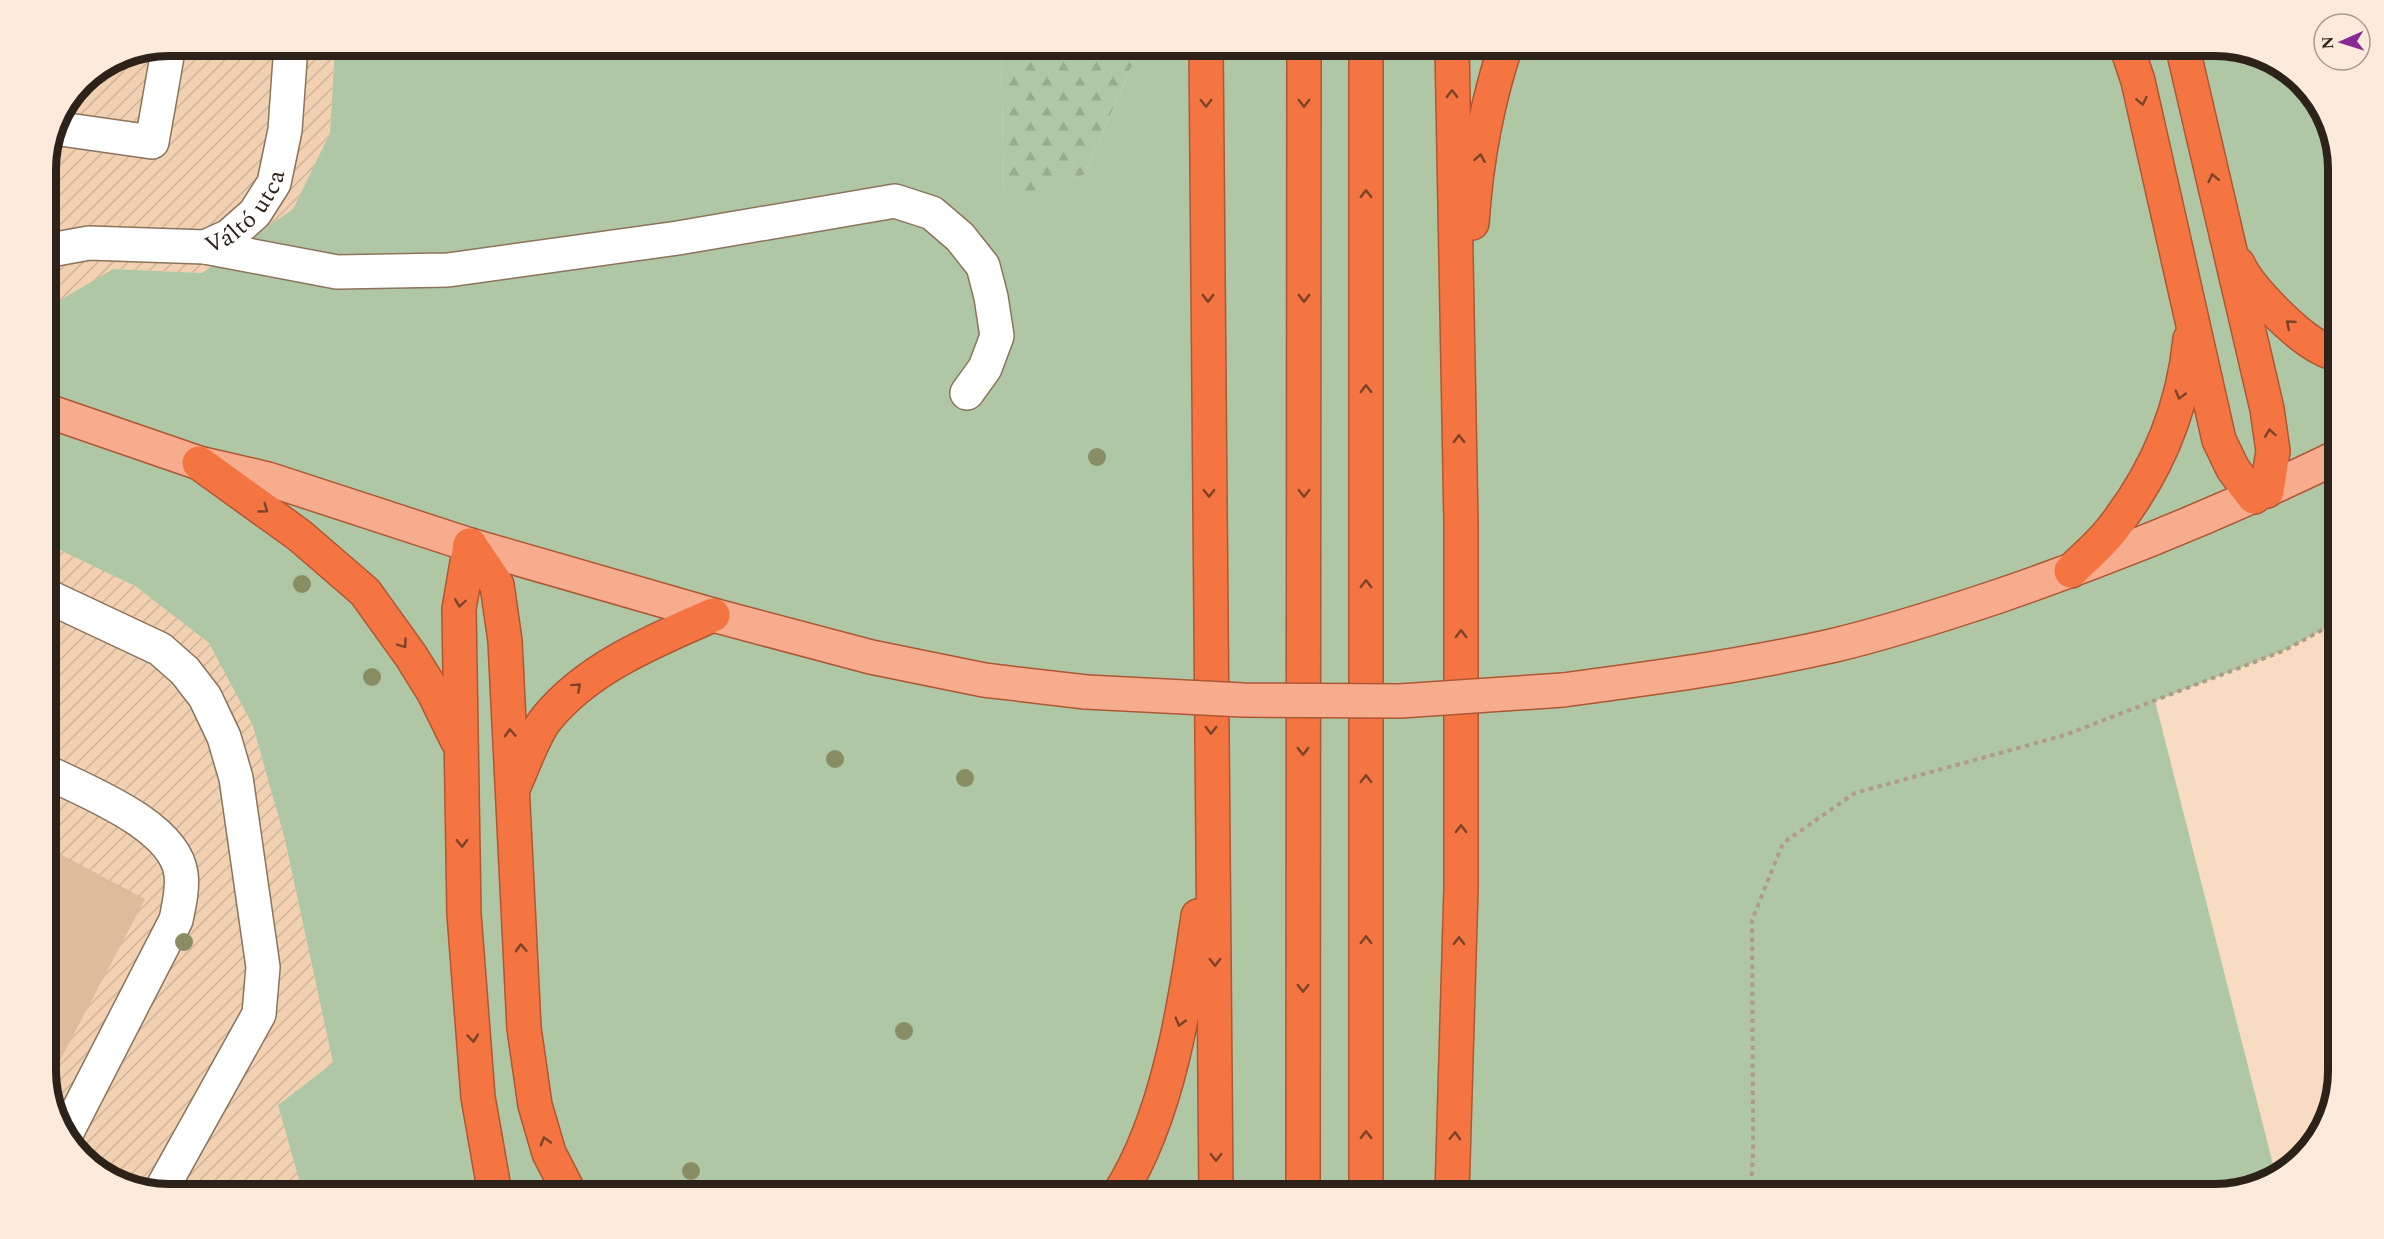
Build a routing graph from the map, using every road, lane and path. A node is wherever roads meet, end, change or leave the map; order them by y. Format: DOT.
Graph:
graph roads {
  1 [pos="167,56"];
  2 [pos="290,56"];
  3 [pos="1206,56"];
  4 [pos="1304,56"];
  5 [pos="1366,56"];
  6 [pos="1452,56"];
  7 [pos="1502,56"];
  8 [pos="2130,56"];
  9 [pos="2185,56"];
  10 [pos="62,129"];
  11 [pos="2226,235"];
  12 [pos="205,247"];
  13 [pos="56,249"];
  14 [pos="2192,316"];
  15 [pos="2328,351"];
  16 [pos="967,393"];
  17 [pos="1458,404"];
  18 [pos="56,414"];
  19 [pos="2328,461"];
  20 [pos="199,463"];
  21 [pos="2260,494"];
  22 [pos="470,545"];
  23 [pos="2071,571"];
  24 [pos="56,600"];
  25 [pos="713,615"];
  26 [pos="2328,627"];
  27 [pos="462,750"];
  28 [pos="56,777"];
  29 [pos="513,788"];
  30 [pos="1211,819"];
  31 [pos="70,1126"];
  32 [pos="172,1184"];
  33 [pos="493,1184"];
  34 [pos="565,1184"];
  35 [pos="1126,1184"];
  36 [pos="1216,1184"];
  37 [pos="1303,1184"];
  38 [pos="1366,1184"];
  39 [pos="1452,1184"];
  40 [pos="1751,1184"];
  1 -- 10 [label="street"];
  2 -- 12 [label="street, Váltó utca"];
  3 -- 30 [label="highway, one-way"];
  4 -- 37 [label="highway, one-way"];
  38 -- 5 [label="highway, one-way"];
  17 -- 6 [label="highway, one-way"];
  17 -- 7 [label="highway, one-way"];
  8 -- 14 [label="highway, one-way"];
  11 -- 9 [label="highway, one-way"];
  15 -- 11 [label="highway, one-way"];
  21 -- 11 [label="highway, one-way"];
  12 -- 13 [label="street, Váltó utca"];
  12 -- 16 [label="street"];
  14 -- 21 [label="highway"];
  14 -- 23 [label="highway, one-way"];
  39 -- 17 [label="highway, one-way"];
  18 -- 20 [label="main road"];
  19 -- 21 [label="main road"];
  20 -- 22 [label="main road"];
  20 -- 27 [label="highway, one-way"];
  21 -- 23 [label="main road"];
  22 -- 25 [label="main road"];
  22 -- 27 [label="highway, one-way"];
  29 -- 22 [label="highway, one-way"];
  23 -- 25 [label="main road, bridge"];
  24 -- 32 [label="street"];
  29 -- 25 [label="highway, one-way"];
  26 -- 40 [label="path"];
  27 -- 33 [label="highway, one-way"];
  28 -- 31 [label="street"];
  34 -- 29 [label="highway, one-way"];
  30 -- 35 [label="highway, one-way"];
  30 -- 36 [label="highway, one-way"];
}
